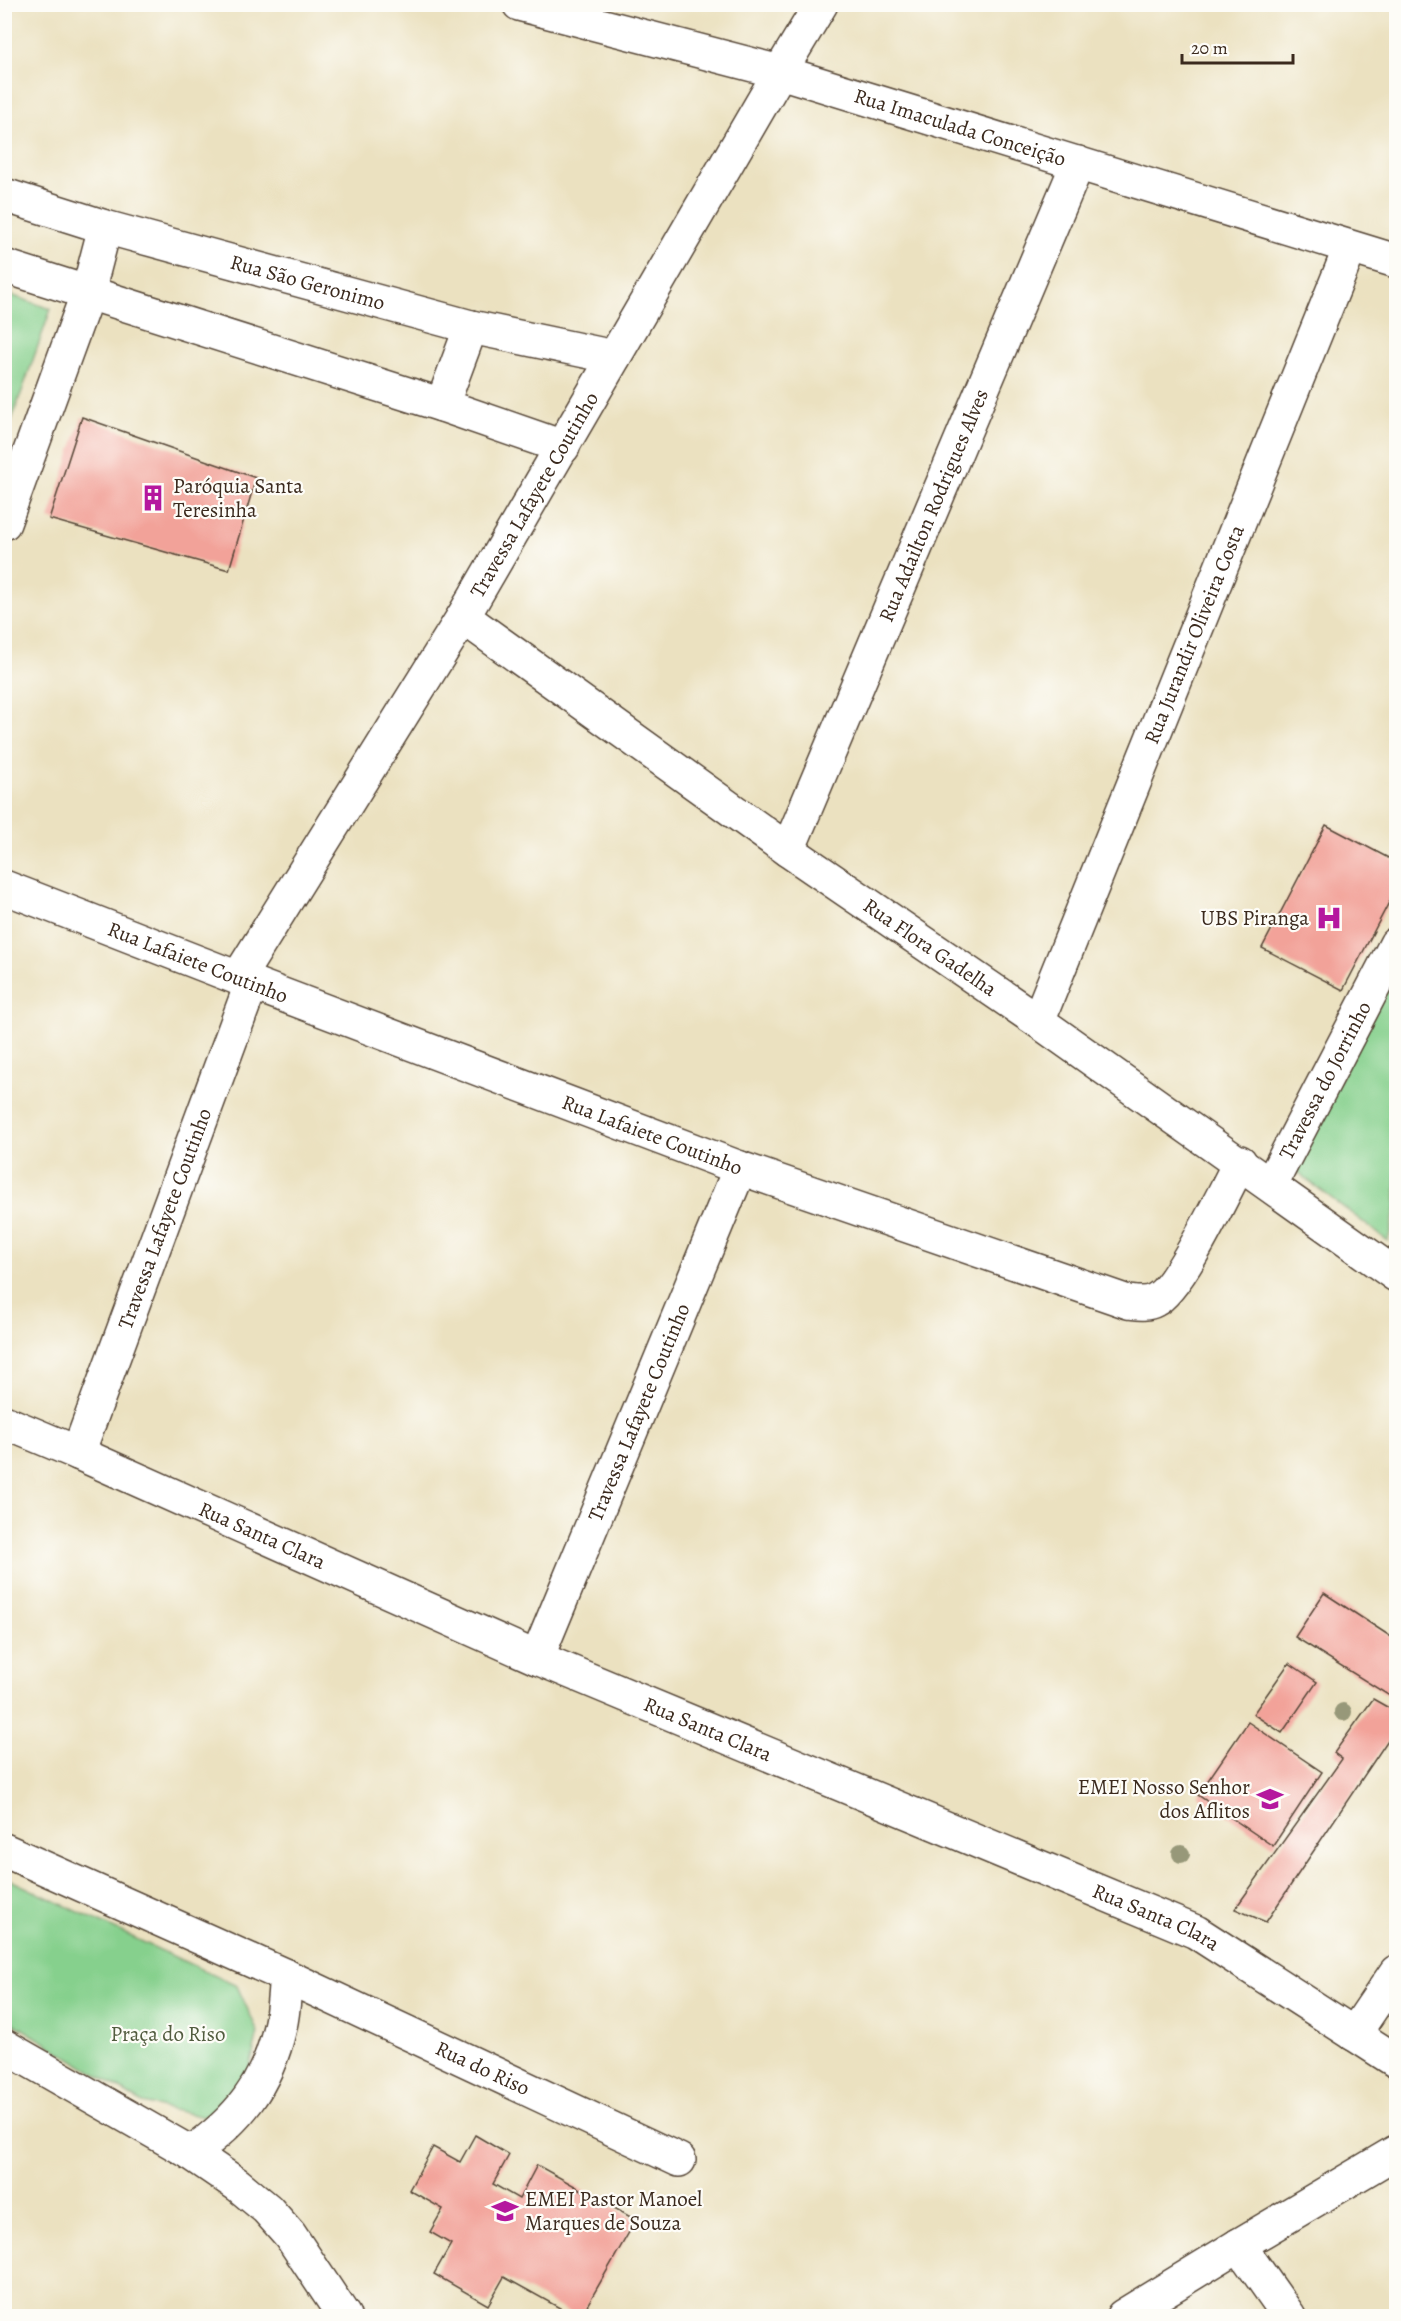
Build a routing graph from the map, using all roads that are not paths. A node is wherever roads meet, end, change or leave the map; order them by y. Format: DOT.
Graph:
graph roads {
  1 [pos="519,4"];
  2 [pos="821,4"];
  3 [pos="780,72"];
  4 [pos="1078,163"];
  5 [pos="4,195"];
  6 [pos="105,227"];
  7 [pos="1350,248"];
  8 [pos="1396,261"];
  9 [pos="4,266"];
  10 [pos="88,292"];
  11 [pos="471,327"];
  12 [pos="614,357"];
  13 [pos="442,405"];
  14 [pos="563,447"];
  15 [pos="4,524"];
  16 [pos="463,617"];
  17 [pos="788,850"];
  18 [pos="4,887"];
  19 [pos="1396,944"];
  20 [pos="245,980"];
  21 [pos="1038,1021"];
  22 [pos="1240,1162"];
  23 [pos="740,1168"];
  24 [pos="1271,1184"];
  25 [pos="1396,1275"];
  26 [pos="4,1422"];
  27 [pos="78,1453"];
  28 [pos="537,1658"];
  29 [pos="4,1850"];
  30 [pos="1396,1972"];
  31 [pos="286,1976"];
  32 [pos="1354,2034"];
  33 [pos="4,2046"];
  34 [pos="1396,2061"];
  35 [pos="1396,2152"];
  36 [pos="191,2153"];
  37 [pos="679,2160"];
  38 [pos="1239,2245"];
  39 [pos="345,2316"];
  40 [pos="1123,2316"];
  41 [pos="1289,2316"];
  1 -- 3 [label="street, Rua Imaculada Conceição"];
  2 -- 3 [label="street, Travessa Lafayete Coutinho"];
  3 -- 4 [label="street, Rua Imaculada Conceição"];
  3 -- 12 [label="street, Travessa Lafayete Coutinho"];
  4 -- 7 [label="street, Rua Imaculada Conceição"];
  4 -- 17 [label="street, Rua Adailton Rodrigues Alves"];
  5 -- 6 [label="street, Rua São Geronimo"];
  6 -- 10 [label="street"];
  6 -- 11 [label="street, Rua São Geronimo"];
  7 -- 8 [label="street, Rua Imaculada Conceição"];
  7 -- 21 [label="street, Rua Jurandir Oliveira Costa"];
  9 -- 10 [label="street"];
  10 -- 13 [label="street"];
  10 -- 15 [label="street"];
  11 -- 12 [label="street, Rua São Geronimo"];
  11 -- 13 [label="street"];
  12 -- 14 [label="street, Travessa Lafayete Coutinho"];
  13 -- 14 [label="street"];
  14 -- 16 [label="street, Travessa Lafayete Coutinho"];
  16 -- 17 [label="street, Rua Flora Gadelha"];
  16 -- 20 [label="street, Travessa Lafayete Coutinho"];
  17 -- 21 [label="street, Rua Flora Gadelha"];
  18 -- 20 [label="street, Rua Lafaiete Coutinho"];
  19 -- 24 [label="street, Travessa do Jorrinho"];
  20 -- 23 [label="street, Rua Lafaiete Coutinho"];
  20 -- 27 [label="street, Travessa Lafayete Coutinho"];
  21 -- 22 [label="street, Rua Flora Gadelha"];
  22 -- 23 [label="street, Rua Lafaiete Coutinho"];
  22 -- 24 [label="street, Rua Flora Gadelha"];
  23 -- 28 [label="street, Travessa Lafayete Coutinho"];
  24 -- 25 [label="street, Rua Flora Gadelha"];
  26 -- 27 [label="street, Rua Santa Clara"];
  27 -- 28 [label="street, Rua Santa Clara"];
  28 -- 32 [label="street, Rua Santa Clara"];
  29 -- 31 [label="street, Rua do Riso"];
  30 -- 32 [label="street"];
  31 -- 36 [label="street"];
  31 -- 37 [label="street, Rua do Riso"];
  32 -- 34 [label="street, Rua Santa Clara"];
  33 -- 36 [label="street"];
  35 -- 38 [label="street"];
  36 -- 39 [label="street"];
  38 -- 40 [label="street"];
  38 -- 41 [label="street"];
}
